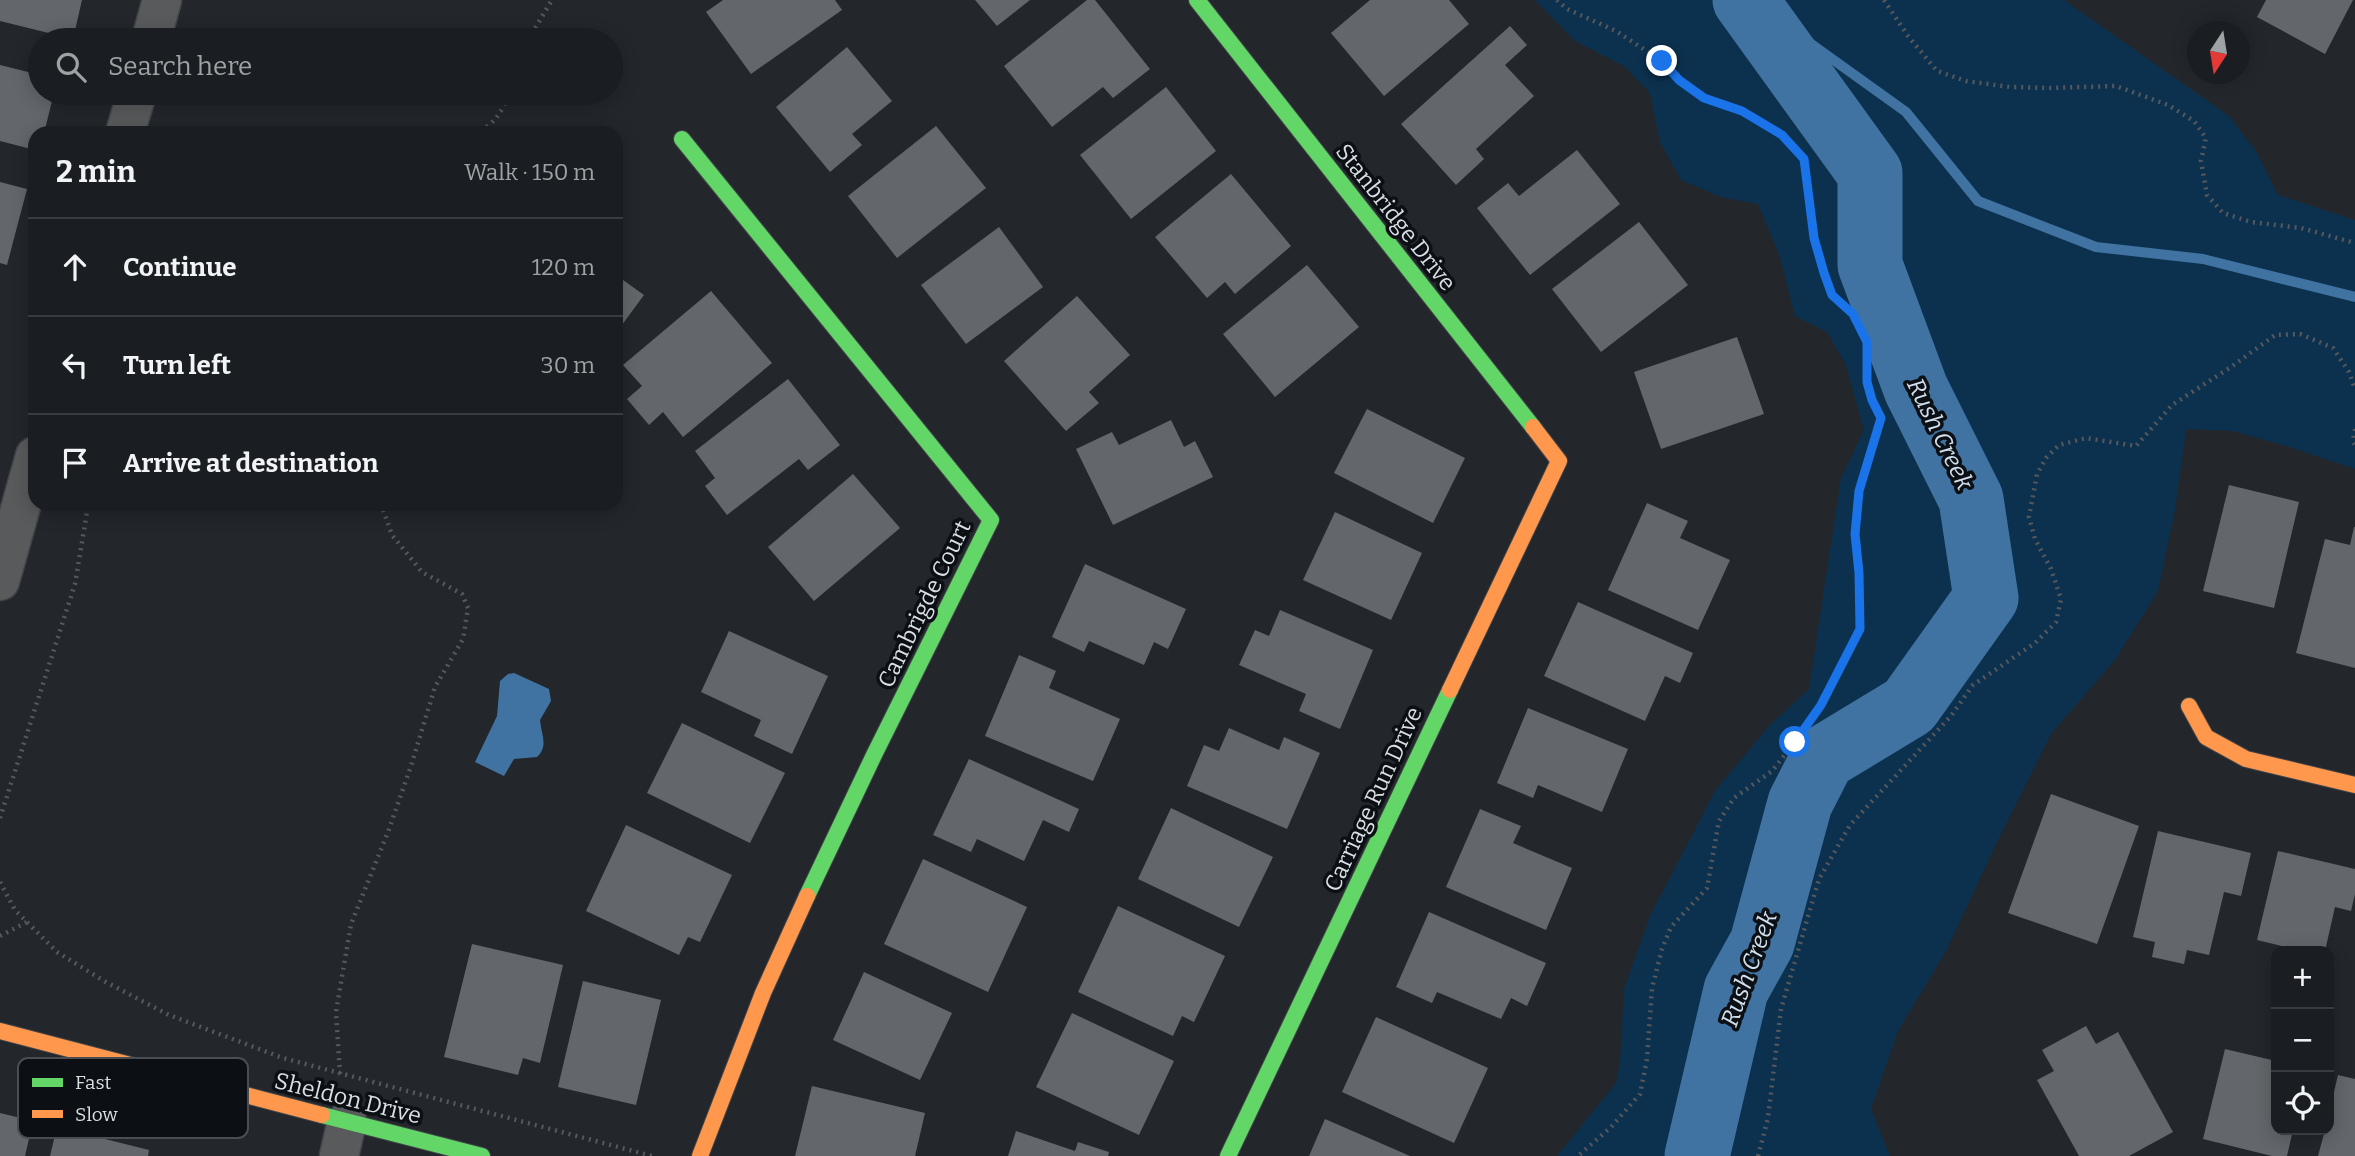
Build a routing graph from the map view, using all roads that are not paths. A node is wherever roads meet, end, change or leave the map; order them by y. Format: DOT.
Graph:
graph roads {
  1 [pos="162,0"];
  2 [pos="1196,0"];
  3 [pos="154,28"];
  4 [pos="133,105"];
  5 [pos="127,126"];
  6 [pos="682,139"];
  7 [pos="1559,461"];
  8 [pos="28,481"];
  9 [pos="0,581"];
  10 [pos="2189,706"];
  11 [pos="2355,785"];
  12 [pos="0,1031"];
  13 [pos="86,1058"];
  14 [pos="248,1109"];
  15 [pos="343,1139"];
  16 [pos="482,1156"];
  17 [pos="700,1156"];
  18 [pos="1228,1156"];
  1 -- 3 [label="street"];
  2 -- 7 [label="street, Stanbridge Drive"];
  4 -- 5 [label="street"];
  6 -- 17 [label="street, Cambrigde Court"];
  7 -- 18 [label="street, Carriage Run Drive"];
  8 -- 9 [label="street"];
  10 -- 11 [label="street"];
  12 -- 13 [label="street, Sheldon Drive"];
  14 -- 15 [label="street, Sheldon Drive"];
  15 -- 16 [label="street, Sheldon Drive"];
}
